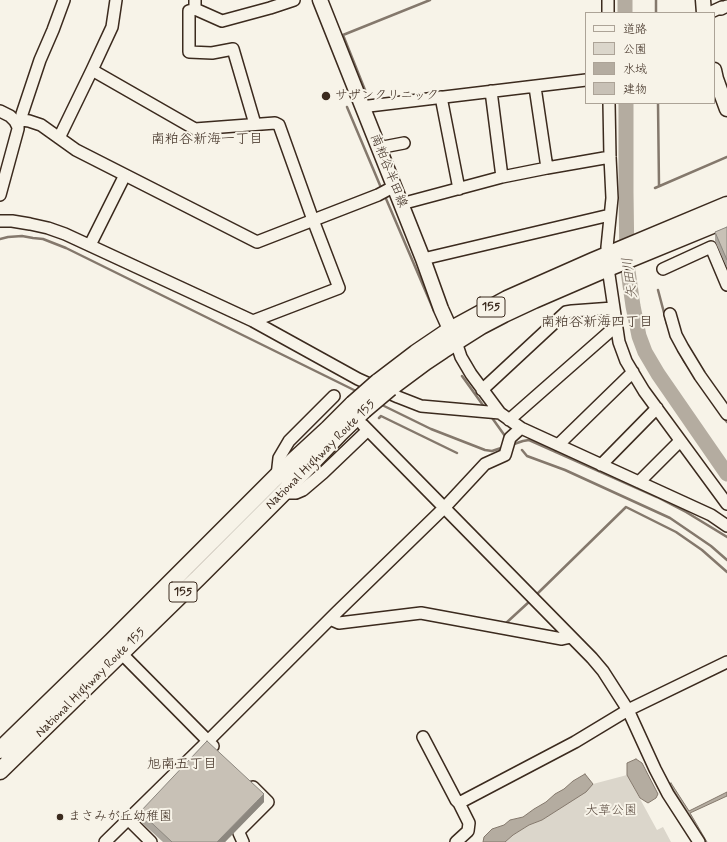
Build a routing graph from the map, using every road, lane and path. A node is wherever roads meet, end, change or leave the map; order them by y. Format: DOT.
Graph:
graph roads {
  1 [pos="64,0"];
  2 [pos="116,0"];
  3 [pos="294,0"];
  4 [pos="320,0"];
  5 [pos="608,0"];
  6 [pos="703,0"];
  7 [pos="195,4"];
  8 [pos="727,6"];
  9 [pos="608,12"];
  10 [pos="704,12"];
  11 [pos="710,12"];
  12 [pos="92,70"];
  13 [pos="715,74"];
  14 [pos="585,80"];
  15 [pos="535,87"];
  16 [pos="491,91"];
  17 [pos="440,97"];
  18 [pos="609,104"];
  19 [pos="363,108"];
  20 [pos="727,109"];
  21 [pos="0,111"];
  22 [pos="20,122"];
  23 [pos="255,124"];
  24 [pos="59,138"];
  25 [pos="404,143"];
  26 [pos="378,148"];
  27 [pos="610,157"];
  28 [pos="547,168"];
  29 [pos="125,175"];
  30 [pos="502,177"];
  31 [pos="393,187"];
  32 [pos="459,189"];
  33 [pos="0,195"];
  34 [pos="401,204"];
  35 [pos="727,205"];
  36 [pos="610,215"];
  37 [pos="727,219"];
  38 [pos="313,220"];
  39 [pos="0,221"];
  40 [pos="90,245"];
  41 [pos="643,247"];
  42 [pos="422,259"];
  43 [pos="611,260"];
  44 [pos="663,269"];
  45 [pos="727,285"];
  46 [pos="613,308"];
  47 [pos="670,314"];
  48 [pos="253,321"];
  49 [pos="616,326"];
  50 [pos="453,336"];
  51 [pos="633,372"];
  52 [pos="482,390"];
  53 [pos="334,396"];
  54 [pos="657,408"];
  55 [pos="500,413"];
  56 [pos="727,414"];
  57 [pos="362,417"];
  58 [pos="509,420"];
  59 [pos="520,428"];
  60 [pos="680,441"];
  61 [pos="558,445"];
  62 [pos="601,465"];
  63 [pos="278,476"];
  64 [pos="639,482"];
  65 [pos="727,504"];
  66 [pos="445,508"];
  67 [pos="727,526"];
  68 [pos="330,619"];
  69 [pos="571,637"];
  70 [pos="121,652"];
  71 [pos="727,662"];
  72 [pos="628,710"];
  73 [pos="423,737"];
  74 [pos="208,741"];
  75 [pos="0,750"];
  76 [pos="222,756"];
  77 [pos="0,771"];
  78 [pos="247,781"];
  79 [pos="459,803"];
  80 [pos="128,819"];
  81 [pos="105,842"];
  82 [pos="150,842"];
  83 [pos="244,842"];
  84 [pos="456,842"];
  85 [pos="699,842"];
  1 -- 22 [label="street"];
  2 -- 12 [label="street"];
  3 -- 7 [label="street"];
  4 -- 19 [label="main road, 南粕谷半田線"];
  5 -- 9 [label="street"];
  6 -- 10 [label="main road"];
  7 -- 23 [label="street"];
  8 -- 11 [label="street"];
  12 -- 23 [label="street"];
  12 -- 24 [label="street"];
  13 -- 20 [label="main road"];
  14 -- 15 [label="street"];
  15 -- 16 [label="street"];
  15 -- 28 [label="street"];
  16 -- 17 [label="street"];
  16 -- 30 [label="street"];
  17 -- 19 [label="street"];
  17 -- 32 [label="street"];
  18 -- 27 [label="street"];
  19 -- 26 [label="main road, 南粕谷半田線"];
  21 -- 22 [label="street"];
  22 -- 24 [label="street"];
  22 -- 33 [label="street"];
  23 -- 38 [label="street"];
  24 -- 29 [label="street"];
  25 -- 26 [label="street"];
  26 -- 31 [label="main road, 南粕谷半田線"];
  27 -- 28 [label="street"];
  27 -- 36 [label="street"];
  28 -- 30 [label="street"];
  29 -- 38 [label="street"];
  29 -- 40 [label="street"];
  30 -- 32 [label="street"];
  31 -- 34 [label="main road, 南粕谷半田線"];
  31 -- 38 [label="street"];
  32 -- 34 [label="street"];
  34 -- 42 [label="main road, 南粕谷半田線"];
  35 -- 41 [label="highway, National Highway Route 155 / 155"];
  36 -- 42 [label="street"];
  36 -- 43 [label="street"];
  37 -- 41 [label="highway, National Highway Route 155 / 155"];
  38 -- 48 [label="street"];
  39 -- 40 [label="street"];
  40 -- 48 [label="street"];
  41 -- 43 [label="highway, National Highway Route 155 / 155"];
  42 -- 50 [label="main road, 南粕谷半田線"];
  43 -- 46 [label="street"];
  43 -- 50 [label="highway, National Highway Route 155 / 155"];
  44 -- 45 [label="street"];
  46 -- 49 [label="street"];
  46 -- 52 [label="street"];
  47 -- 56 [label="street"];
  48 -- 55 [label="street"];
  49 -- 51 [label="street"];
  49 -- 58 [label="street"];
  50 -- 52 [label="street"];
  50 -- 57 [label="highway, National Highway Route 155 / 155, bridge"];
  51 -- 54 [label="street"];
  51 -- 61 [label="street"];
  52 -- 55 [label="street"];
  53 -- 63 [label="street"];
  54 -- 60 [label="street"];
  54 -- 62 [label="street"];
  55 -- 58 [label="street"];
  57 -- 63 [label="highway, National Highway Route 155 / 155"];
  57 -- 66 [label="street"];
  57 -- 70 [label="highway, National Highway Route 155 / 155"];
  58 -- 59 [label="street"];
  59 -- 61 [label="street"];
  59 -- 66 [label="street"];
  60 -- 64 [label="street"];
  60 -- 65 [label="street"];
  61 -- 62 [label="street"];
  62 -- 64 [label="street"];
  63 -- 75 [label="highway, National Highway Route 155 / 155"];
  64 -- 67 [label="street"];
  66 -- 68 [label="street"];
  66 -- 69 [label="street"];
  68 -- 69 [label="street"];
  68 -- 74 [label="street"];
  69 -- 72 [label="street"];
  70 -- 74 [label="street"];
  70 -- 77 [label="highway, National Highway Route 155 / 155"];
  71 -- 72 [label="street"];
  72 -- 79 [label="street"];
  72 -- 85 [label="street"];
  73 -- 79 [label="street"];
  74 -- 76 [label="street"];
  74 -- 80 [label="street"];
  78 -- 83 [label="street"];
  79 -- 84 [label="street"];
  80 -- 81 [label="street"];
  80 -- 82 [label="street"];
}
